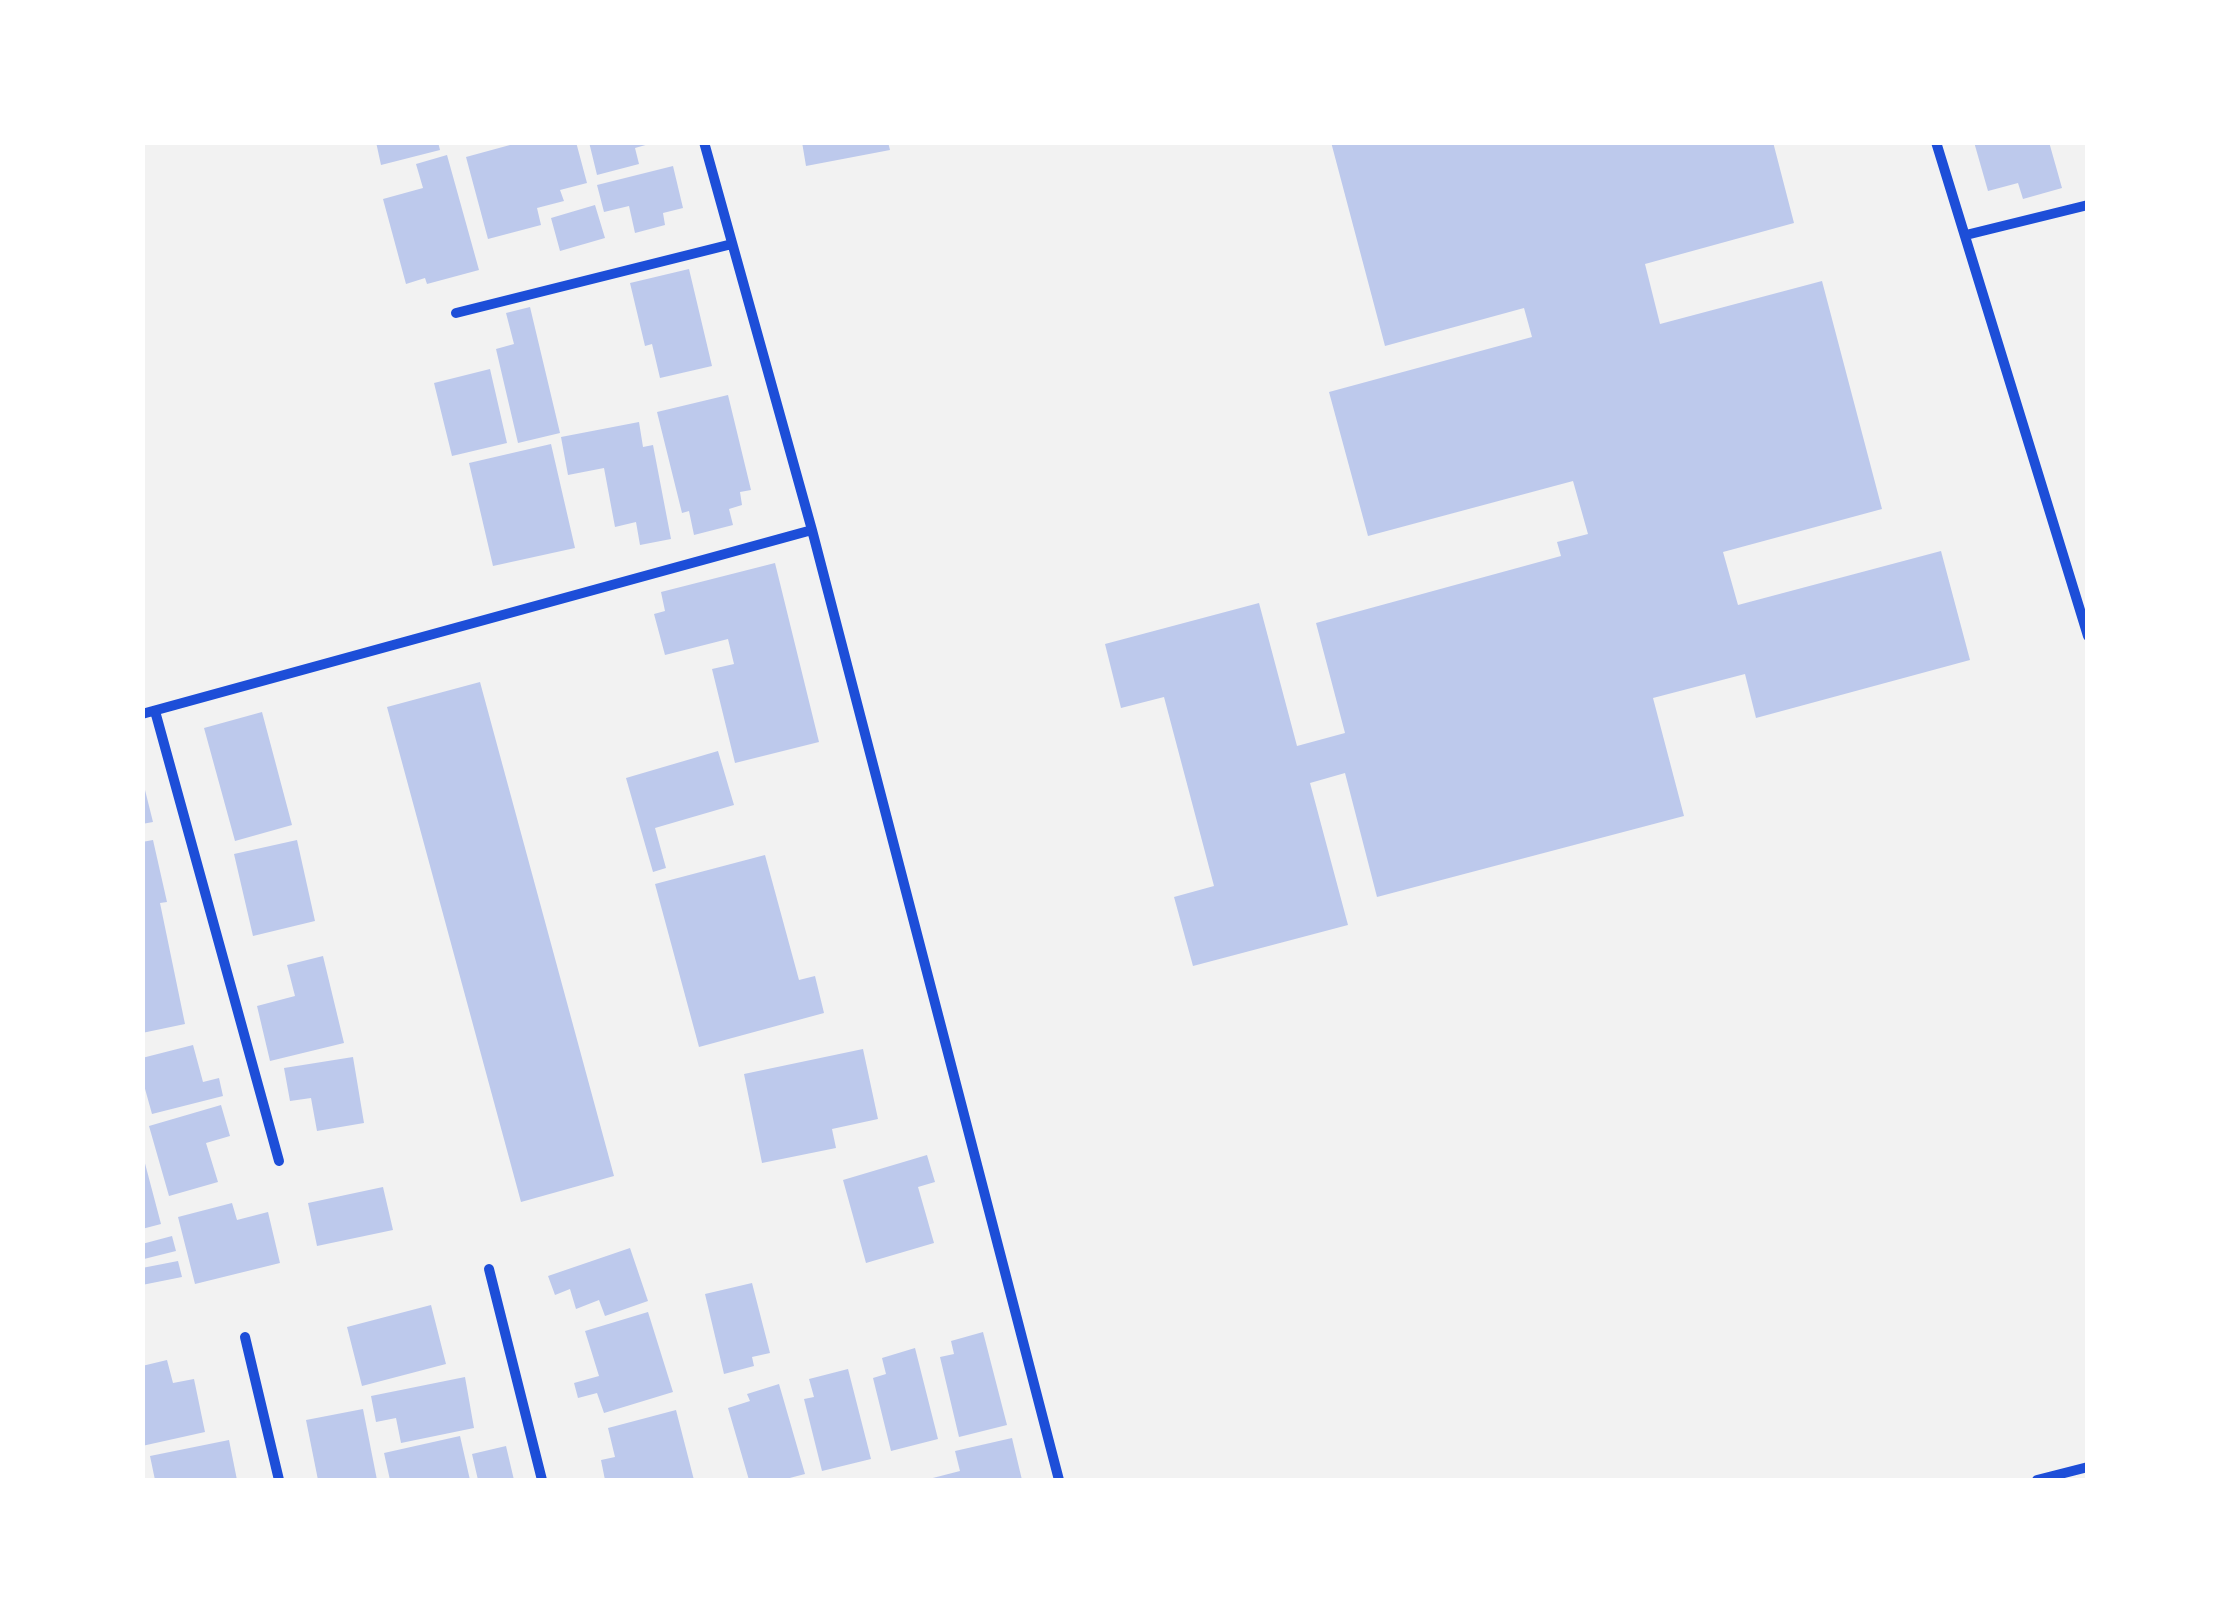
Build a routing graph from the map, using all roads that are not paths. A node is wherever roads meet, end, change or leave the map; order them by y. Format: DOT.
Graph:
graph roads {
  1 [pos="704,142"];
  2 [pos="1936,142"];
  3 [pos="2088,205"];
  4 [pos="1966,235"];
  5 [pos="732,244"];
  6 [pos="456,313"];
  7 [pos="812,530"];
  8 [pos="2088,636"];
  9 [pos="155,711"];
  10 [pos="142,714"];
  11 [pos="279,1161"];
  12 [pos="489,1268"];
  13 [pos="245,1337"];
  14 [pos="2088,1467"];
  15 [pos="280,1480"];
  16 [pos="542,1480"];
  17 [pos="1059,1480"];
  18 [pos="2036,1480"];
  1 -- 5 [label="street"];
  2 -- 4 [label="street"];
  3 -- 4 [label="street"];
  4 -- 8 [label="street"];
  5 -- 6 [label="street"];
  5 -- 7 [label="street"];
  7 -- 9 [label="street"];
  7 -- 17 [label="street"];
  9 -- 10 [label="street"];
  9 -- 11 [label="street"];
  12 -- 16 [label="street"];
  13 -- 15 [label="street"];
  14 -- 18 [label="street"];
}
